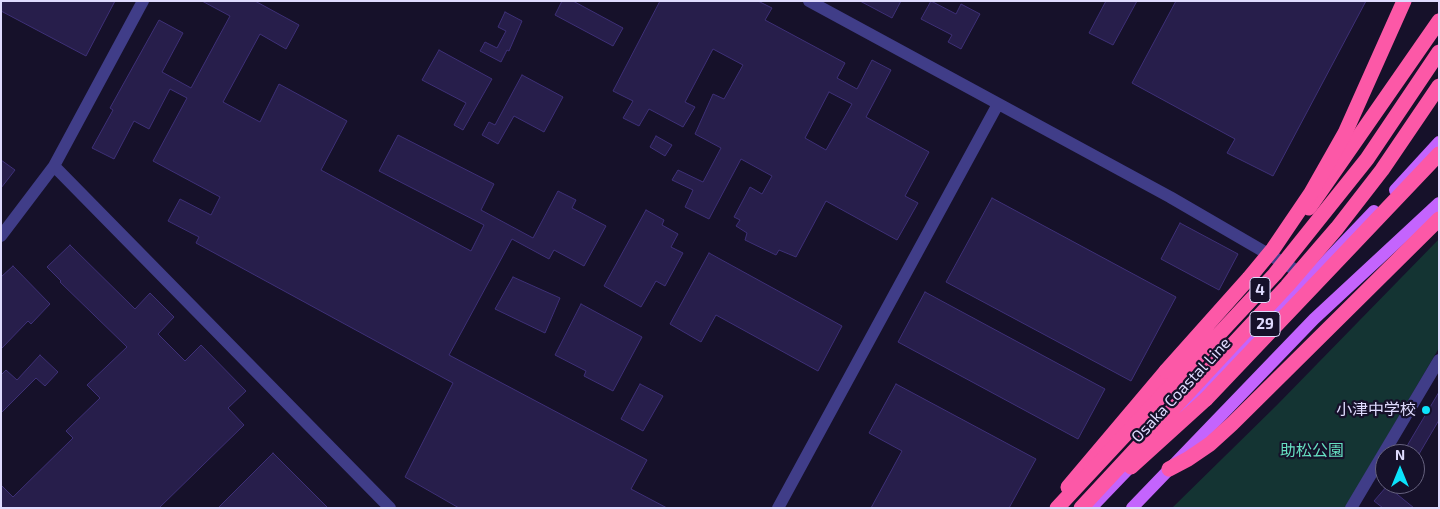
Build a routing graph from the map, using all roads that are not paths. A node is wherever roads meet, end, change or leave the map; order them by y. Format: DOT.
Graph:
graph roads {
  1 [pos="143,1"];
  2 [pos="809,1"];
  3 [pos="1404,1"];
  4 [pos="1439,21"];
  5 [pos="1439,52"];
  6 [pos="1439,86"];
  7 [pos="998,104"];
  8 [pos="1439,142"];
  9 [pos="1439,154"];
  10 [pos="54,166"];
  11 [pos="1439,203"];
  12 [pos="1439,219"];
  13 [pos="1,236"];
  14 [pos="1274,255"];
  15 [pos="1310,278"];
  16 [pos="1439,360"];
  17 [pos="1169,469"];
  18 [pos="390,508"];
  19 [pos="778,508"];
  20 [pos="1051,508"];
  21 [pos="1056,508"];
  22 [pos="1070,508"];
  23 [pos="1082,508"];
  24 [pos="1090,508"];
  25 [pos="1132,508"];
  26 [pos="1351,508"];
  1 -- 10 [label="street"];
  2 -- 7 [label="street"];
  3 -- 20 [label="highway, bridge"];
  4 -- 14 [label="highway"];
  5 -- 21 [label="highway, 4, bridge"];
  6 -- 23 [label="highway, 4, bridge"];
  7 -- 14 [label="street"];
  7 -- 19 [label="street"];
  8 -- 15 [label="main road, Osaka Coastal Line / 29"];
  9 -- 24 [label="highway, bridge"];
  10 -- 13 [label="street"];
  10 -- 18 [label="street"];
  11 -- 17 [label="main road, 29"];
  12 -- 17 [label="highway"];
  14 -- 15 [label="street"];
  14 -- 22 [label="main road"];
  15 -- 24 [label="main road, Osaka Coastal Line / 29"];
  16 -- 26 [label="street"];
  17 -- 25 [label="main road, 29"];
}
